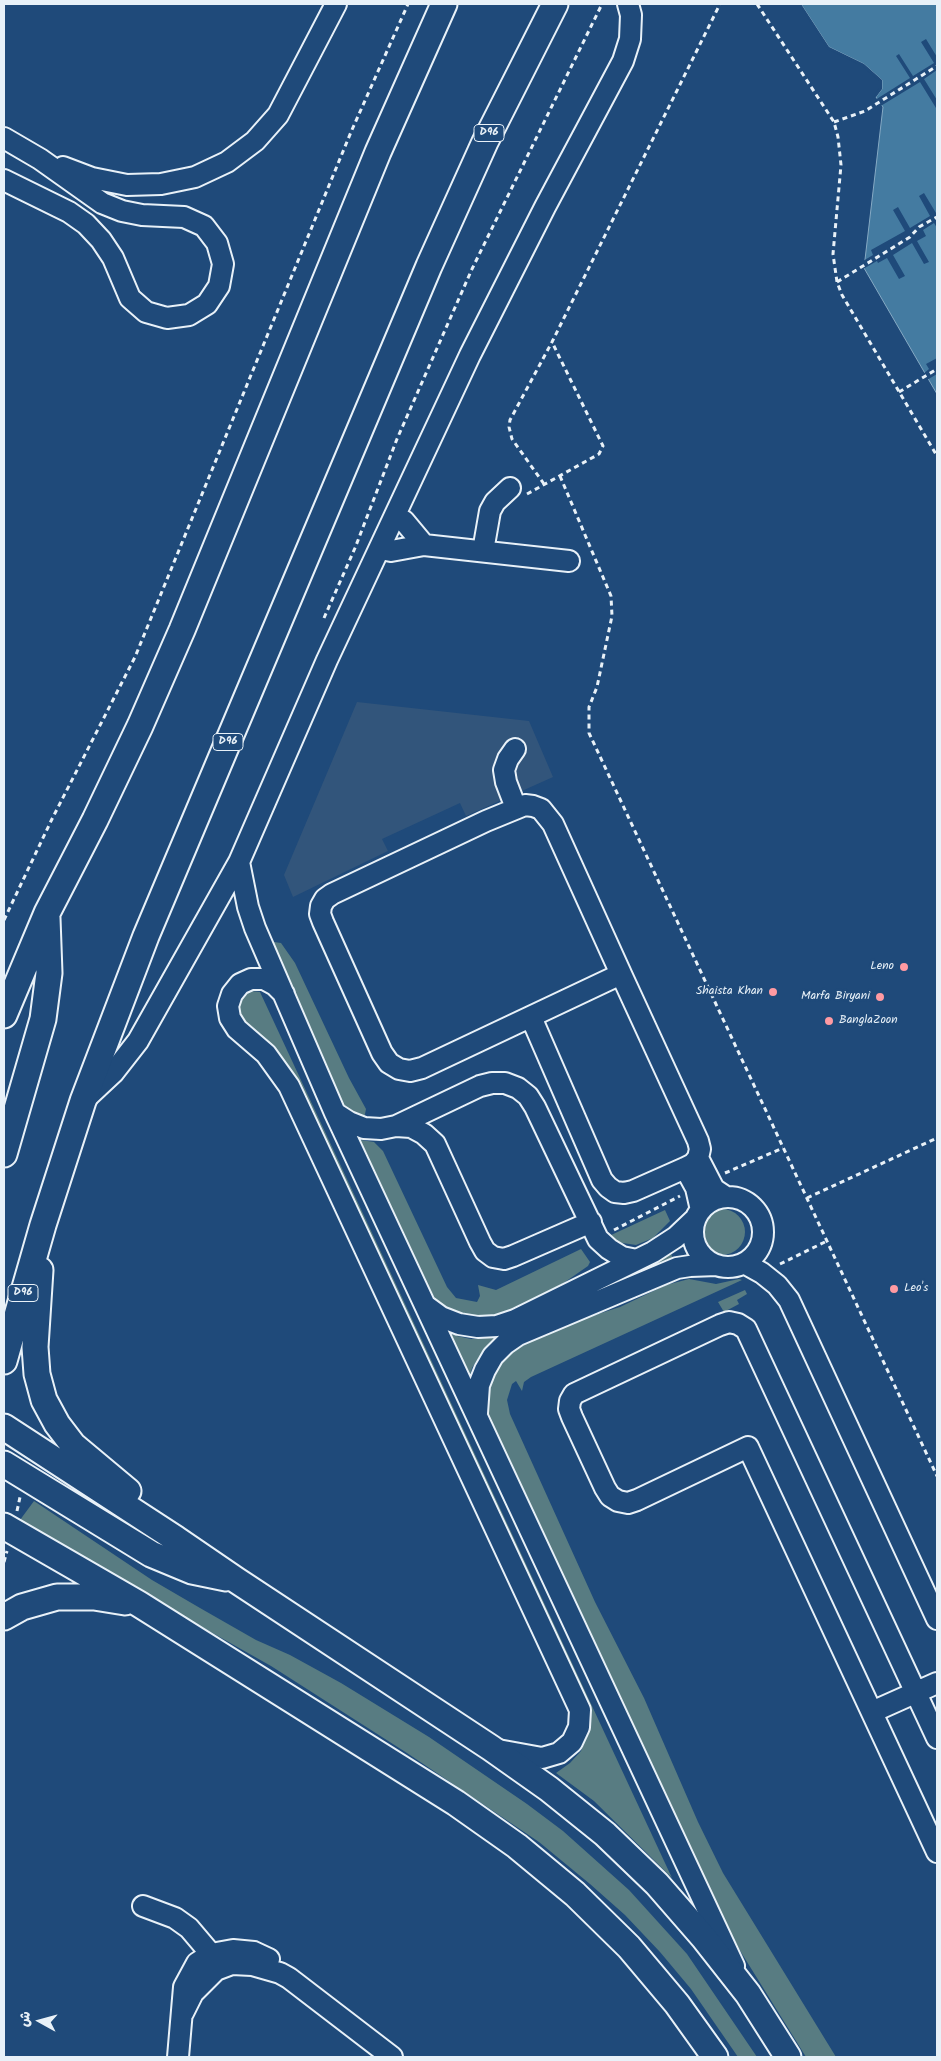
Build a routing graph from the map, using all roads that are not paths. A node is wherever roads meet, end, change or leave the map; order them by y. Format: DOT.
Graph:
graph roads {
  1 [pos="336,4"];
  2 [pos="444,4"];
  3 [pos="555,4"];
  4 [pos="628,4"];
  5 [pos="4,138"];
  6 [pos="40,159"];
  7 [pos="4,180"];
  8 [pos="510,488"];
  9 [pos="395,516"];
  10 [pos="424,545"];
  11 [pos="380,549"];
  12 [pos="483,551"];
  13 [pos="569,561"];
  14 [pos="515,749"];
  15 [pos="516,808"];
  16 [pos="239,862"];
  17 [pos="47,913"];
  18 [pos="621,974"];
  19 [pos="284,994"];
  20 [pos="4,1014"];
  21 [pos="531,1017"];
  22 [pos="83,1101"];
  23 [pos="336,1113"];
  24 [pos="396,1126"];
  25 [pos="4,1154"];
  26 [pos="692,1163"];
  27 [pos="726,1197"];
  28 [pos="699,1214"];
  29 [pos="591,1222"];
  30 [pos="43,1225"];
  31 [pos="636,1260"];
  32 [pos="717,1265"];
  33 [pos="753,1268"];
  34 [pos="426,1306"];
  35 [pos="4,1361"];
  36 [pos="477,1417"];
  37 [pos="4,1427"];
  38 [pos="4,1464"];
  39 [pos="4,1526"];
  40 [pos="176,1539"];
  41 [pos="236,1580"];
  42 [pos="140,1604"];
  43 [pos="4,1617"];
  44 [pos="937,1618"];
  45 [pos="937,1683"];
  46 [pos="916,1692"];
  47 [pos="872,1712"];
  48 [pos="937,1738"];
  49 [pos="491,1748"];
  50 [pos="937,1852"];
  51 [pos="143,1906"];
  52 [pos="211,1954"];
  53 [pos="289,1978"];
  54 [pos="748,1994"];
  55 [pos="183,2013"];
  56 [pos="178,2057"];
  57 [pos="392,2057"];
  58 [pos="714,2057"];
  59 [pos="788,2057"];
  1 -- 6 [label="street"];
  2 -- 17 [label="main road"];
  3 -- 22 [label="main road, D96"];
  4 -- 9 [label="street"];
  5 -- 6 [label="street"];
  6 -- 7 [label="street"];
  8 -- 12 [label="street"];
  9 -- 10 [label="street"];
  9 -- 11 [label="street"];
  10 -- 11 [label="street"];
  10 -- 12 [label="street"];
  11 -- 16 [label="street"];
  12 -- 13 [label="street"];
  14 -- 15 [label="street"];
  15 -- 18 [label="street"];
  15 -- 21 [label="street"];
  16 -- 19 [label="street"];
  16 -- 22 [label="street"];
  17 -- 20 [label="main road"];
  17 -- 25 [label="main road"];
  18 -- 21 [label="street"];
  18 -- 26 [label="street"];
  19 -- 23 [label="street"];
  19 -- 49 [label="street"];
  21 -- 26 [label="street"];
  22 -- 30 [label="main road, D96"];
  23 -- 24 [label="street"];
  23 -- 34 [label="street"];
  24 -- 29 [label="street"];
  24 -- 29 [label="street"];
  26 -- 27 [label="street"];
  26 -- 28 [label="street"];
  27 -- 28 [label="street"];
  27 -- 33 [label="street"];
  28 -- 31 [label="street"];
  28 -- 32 [label="street"];
  29 -- 31 [label="street"];
  30 -- 35 [label="main road, D96"];
  30 -- 40 [label="main road"];
  31 -- 34 [label="street"];
  32 -- 33 [label="street"];
  32 -- 36 [label="street"];
  33 -- 44 [label="street"];
  34 -- 36 [label="street"];
  36 -- 54 [label="street"];
  37 -- 40 [label="main road"];
  38 -- 41 [label="main road"];
  39 -- 42 [label="main road"];
  40 -- 41 [label="main road"];
  41 -- 49 [label="main road"];
  42 -- 43 [label="main road"];
  42 -- 58 [label="main road"];
  45 -- 46 [label="street"];
  46 -- 47 [label="street"];
  46 -- 47 [label="street"];
  46 -- 48 [label="street"];
  47 -- 50 [label="street"];
  49 -- 54 [label="main road"];
  51 -- 52 [label="street"];
  52 -- 53 [label="street"];
  52 -- 55 [label="street"];
  53 -- 55 [label="street"];
  53 -- 57 [label="street"];
  54 -- 59 [label="main road"];
  55 -- 56 [label="street"];
}
